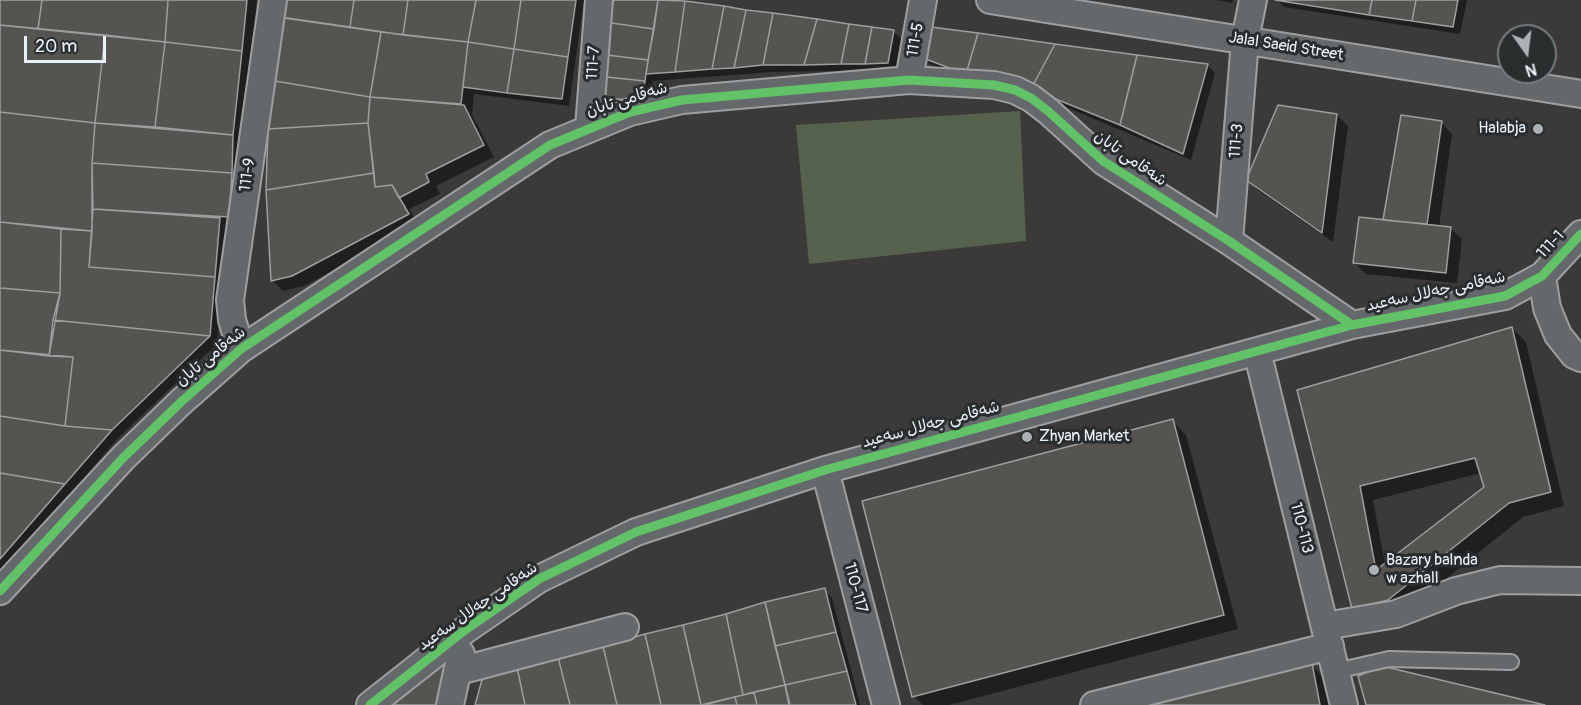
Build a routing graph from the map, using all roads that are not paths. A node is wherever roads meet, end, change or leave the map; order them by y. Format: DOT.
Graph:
graph roads {
  1 [pos="273,0"];
  2 [pos="599,0"];
  3 [pos="923,0"];
  4 [pos="990,0"];
  5 [pos="1253,0"];
  6 [pos="1245,40"];
  7 [pos="909,80"];
  8 [pos="1581,94"];
  9 [pos="589,127"];
  10 [pos="1581,234"];
  11 [pos="1229,241"];
  12 [pos="1542,276"];
  13 [pos="1352,325"];
  14 [pos="241,349"];
  15 [pos="1257,351"];
  16 [pos="1581,358"];
  17 [pos="825,470"];
  18 [pos="1581,581"];
  19 [pos="0,591"];
  20 [pos="625,627"];
  21 [pos="465,630"];
  22 [pos="1328,636"];
  23 [pos="1511,662"];
  24 [pos="459,671"];
  25 [pos="1336,671"];
  26 [pos="370,705"];
  27 [pos="450,705"];
  28 [pos="886,705"];
  29 [pos="1094,705"];
  30 [pos="1344,705"];
  1 -- 14 [label="street, 111-9"];
  2 -- 9 [label="street, 111-7"];
  3 -- 7 [label="street, 111-5"];
  4 -- 6 [label="street, Jalal Saeid Street"];
  5 -- 6 [label="street, 111-3"];
  6 -- 8 [label="street, Jalal Saeid Street"];
  6 -- 11 [label="street, 111-3"];
  7 -- 9 [label="street, شەقامی تابان"];
  7 -- 11 [label="street, شەقامی تابان"];
  9 -- 14 [label="street, شەقامی تابان"];
  10 -- 12 [label="street, 111-1"];
  11 -- 13 [label="street, شەقامی تابان"];
  12 -- 13 [label="street, شەقامی جەلال سەعید"];
  12 -- 16 [label="street"];
  13 -- 15 [label="street, شەقامی جەلال سەعید"];
  14 -- 19 [label="street, شەقامی تابان"];
  15 -- 17 [label="street, شەقامی جەلال سەعید"];
  15 -- 22 [label="street, 110-113"];
  17 -- 21 [label="street, شەقامی جەلال سەعید"];
  17 -- 28 [label="street, 110-117"];
  18 -- 22 [label="street"];
  20 -- 24 [label="street"];
  21 -- 24 [label="street"];
  21 -- 26 [label="street, شەقامی جەلال سەعید"];
  22 -- 25 [label="street, 110-113"];
  22 -- 29 [label="street"];
  23 -- 25 [label="lane"];
  24 -- 27 [label="street"];
  25 -- 30 [label="street, 110-113"];
}
